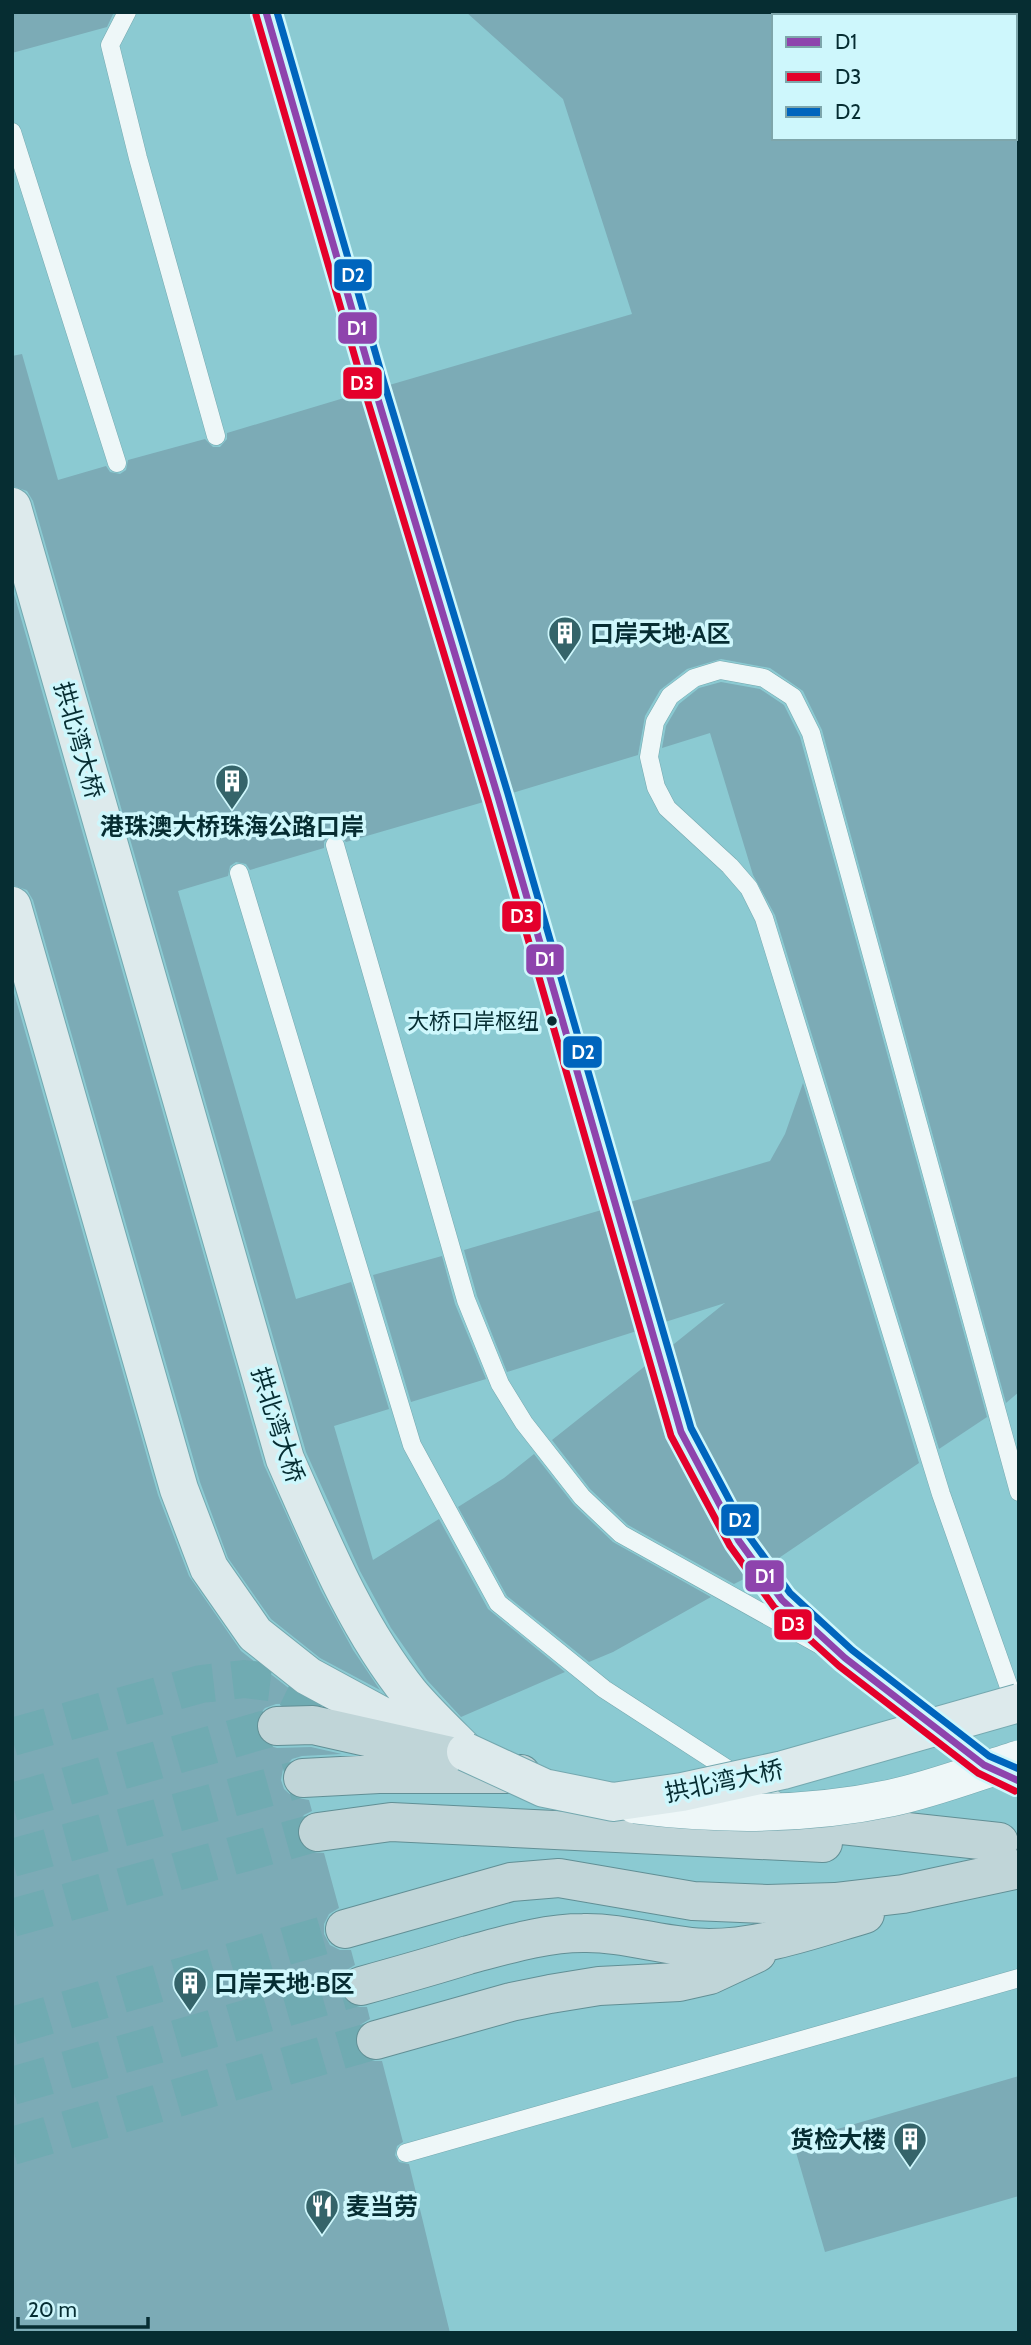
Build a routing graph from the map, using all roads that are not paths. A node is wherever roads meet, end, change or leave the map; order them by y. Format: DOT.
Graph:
graph roads {
  1 [pos="127,12"];
  2 [pos="266,12"];
  3 [pos="12,132"];
  4 [pos="375,389"];
  5 [pos="216,436"];
  6 [pos="117,463"];
  7 [pos="12,507"];
  8 [pos="498,797"];
  9 [pos="335,845"];
  10 [pos="239,873"];
  11 [pos="12,906"];
  12 [pos="1019,1492"];
  13 [pos="845,1658"];
  14 [pos="1019,1703"];
  15 [pos="1019,1712"];
  16 [pos="277,1726"];
  17 [pos="466,1752"];
  18 [pos="1019,1759"];
  19 [pos="534,1774"];
  20 [pos="303,1777"];
  21 [pos="1019,1781"];
  22 [pos="613,1802"];
  23 [pos="810,1823"];
  24 [pos="318,1832"];
  25 [pos="1007,1858"];
  26 [pos="345,1928"];
  27 [pos="794,1935"];
  28 [pos="1019,1978"];
  29 [pos="361,1986"];
  30 [pos="376,2040"];
  31 [pos="406,2153"];
  1 -- 5 [label="lane"];
  2 -- 4 [label="lane"];
  3 -- 6 [label="lane"];
  7 -- 17 [label="main road, 拱北湾大桥"];
  8 -- 13 [label="lane"];
  9 -- 13 [label="lane"];
  10 -- 23 [label="lane"];
  11 -- 17 [label="main road"];
  12 -- 15 [label="lane"];
  13 -- 21 [label="lane"];
  14 -- 22 [label="main road, 拱北湾大桥, bridge"];
  16 -- 19 [label="highway"];
  17 -- 22 [label="main road, 拱北湾大桥, bridge"];
  18 -- 22 [label="street, bridge"];
  19 -- 20 [label="highway"];
  19 -- 23 [label="highway"];
  23 -- 25 [label="highway"];
  24 -- 25 [label="highway"];
  25 -- 26 [label="highway"];
  25 -- 27 [label="highway"];
  27 -- 29 [label="highway"];
  27 -- 30 [label="highway"];
  28 -- 31 [label="lane"];
}
